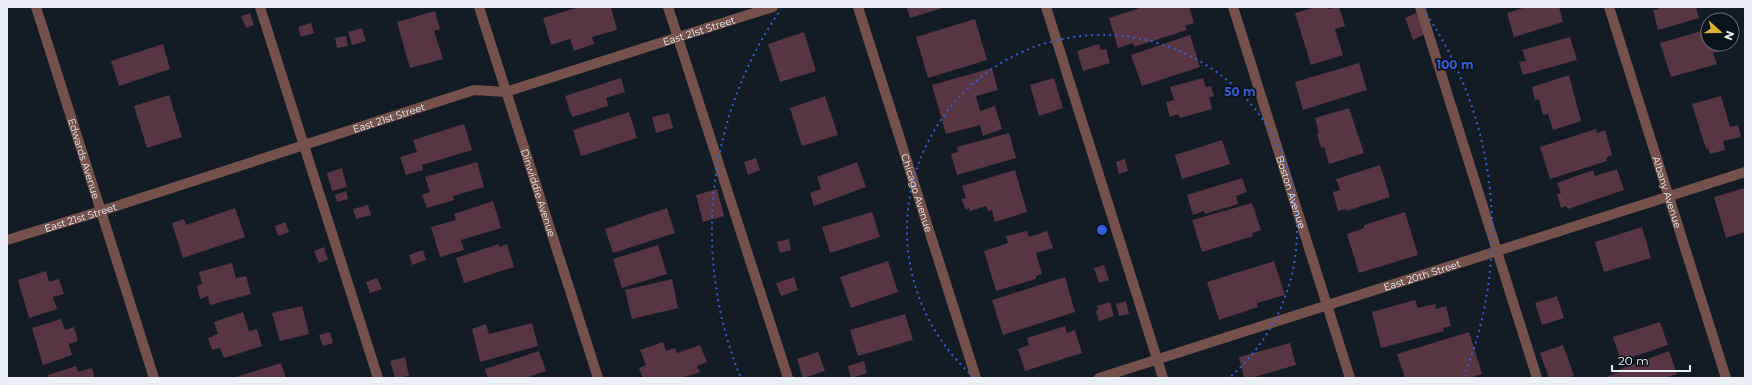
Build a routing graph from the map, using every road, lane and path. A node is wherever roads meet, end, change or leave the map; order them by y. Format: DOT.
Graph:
graph roads {
  1 [pos="36,7"];
  2 [pos="260,7"];
  3 [pos="479,7"];
  4 [pos="668,7"];
  5 [pos="772,7"];
  6 [pos="858,7"];
  7 [pos="1046,7"];
  8 [pos="1232,7"];
  9 [pos="1420,7"];
  10 [pos="1609,7"];
  11 [pos="677,37"];
  12 [pos="506,92"];
  13 [pos="304,145"];
  14 [pos="1745,172"];
  15 [pos="1668,196"];
  16 [pos="101,211"];
  17 [pos="7,240"];
  18 [pos="1496,252"];
  19 [pos="1327,306"];
  20 [pos="1157,360"];
  21 [pos="154,378"];
  22 [pos="378,378"];
  23 [pos="598,378"];
  24 [pos="788,378"];
  25 [pos="976,378"];
  26 [pos="1099,378"];
  27 [pos="1163,378"];
  28 [pos="1350,378"];
  29 [pos="1536,378"];
  30 [pos="1726,378"];
  1 -- 16 [label="street, Edwards Avenue"];
  2 -- 13 [label="street"];
  3 -- 12 [label="street, Dinwiddie Avenue"];
  4 -- 11 [label="street"];
  5 -- 11 [label="street, East 21st Street"];
  6 -- 25 [label="street, Chicago Avenue"];
  7 -- 20 [label="street"];
  8 -- 19 [label="street, Boston Avenue"];
  9 -- 18 [label="street"];
  10 -- 15 [label="street, Albany Avenue"];
  11 -- 12 [label="street, East 21st Street"];
  11 -- 24 [label="street"];
  12 -- 13 [label="street, East 21st Street"];
  12 -- 23 [label="street, Dinwiddie Avenue"];
  13 -- 16 [label="street, East 21st Street"];
  13 -- 22 [label="street"];
  14 -- 15 [label="street, East 20th Street"];
  15 -- 18 [label="street, East 20th Street"];
  15 -- 30 [label="street, Albany Avenue"];
  16 -- 17 [label="street, East 21st Street"];
  16 -- 21 [label="street, Edwards Avenue"];
  18 -- 19 [label="street, East 20th Street"];
  18 -- 29 [label="street"];
  19 -- 20 [label="street, East 20th Street"];
  19 -- 28 [label="street, Boston Avenue"];
  20 -- 26 [label="street, East 20th Street"];
  20 -- 27 [label="street"];
}
